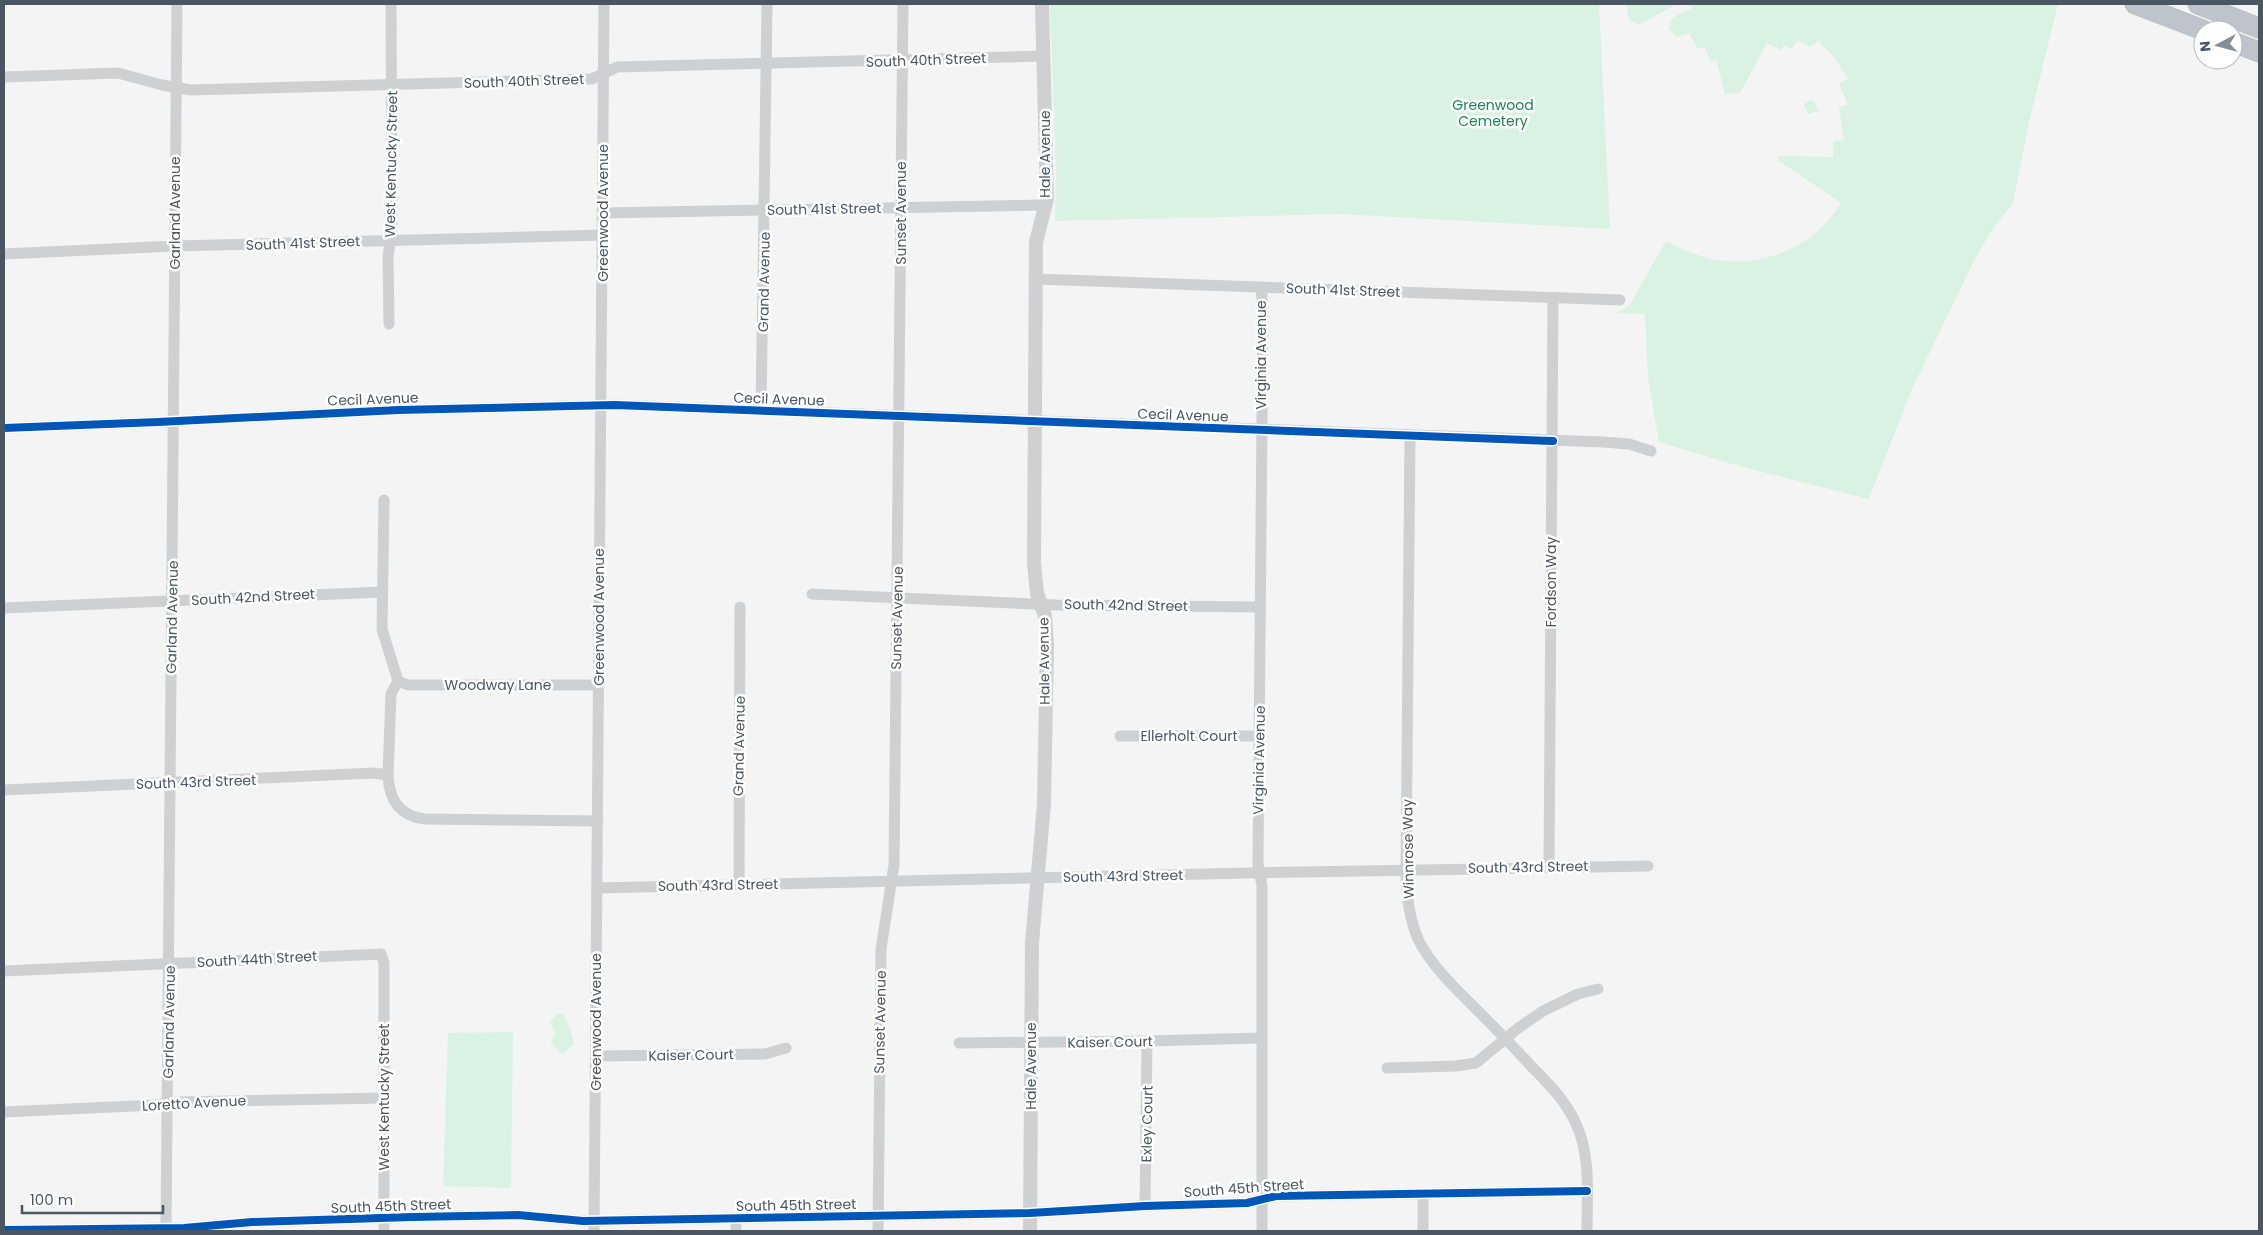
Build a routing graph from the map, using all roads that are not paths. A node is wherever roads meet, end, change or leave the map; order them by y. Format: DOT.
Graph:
graph roads {
  1 [pos="177,4"];
  2 [pos="391,4"];
  3 [pos="604,4"];
  4 [pos="767,4"];
  5 [pos="903,4"];
  6 [pos="1042,4"];
  7 [pos="2135,4"];
  8 [pos="2198,4"];
  9 [pos="2193,26"];
  10 [pos="2259,28"];
  11 [pos="2243,46"];
  12 [pos="2259,52"];
  13 [pos="1044,56"];
  14 [pos="902,61"];
  15 [pos="767,63"];
  16 [pos="604,74"];
  17 [pos="4,77"];
  18 [pos="392,85"];
  19 [pos="176,88"];
  20 [pos="1046,205"];
  21 [pos="901,208"];
  22 [pos="765,210"];
  23 [pos="603,213"];
  24 [pos="602,235"];
  25 [pos="390,240"];
  26 [pos="175,246"];
  27 [pos="4,254"];
  28 [pos="1036,278"];
  29 [pos="1261,288"];
  30 [pos="1553,298"];
  31 [pos="1620,300"];
  32 [pos="389,324"];
  33 [pos="601,405"];
  34 [pos="761,410"];
  35 [pos="899,416"];
  36 [pos="174,422"];
  37 [pos="1035,422"];
  38 [pos="4,428"];
  39 [pos="1261,430"];
  40 [pos="1410,435"];
  41 [pos="1553,441"];
  42 [pos="1651,452"];
  43 [pos="384,500"];
  44 [pos="382,592"];
  45 [pos="812,594"];
  46 [pos="898,598"];
  47 [pos="172,601"];
  48 [pos="1041,604"];
  49 [pos="740,607"];
  50 [pos="1260,607"];
  51 [pos="4,608"];
  52 [pos="398,681"];
  53 [pos="599,685"];
  54 [pos="1120,736"];
  55 [pos="1258,736"];
  56 [pos="388,774"];
  57 [pos="171,783"];
  58 [pos="4,790"];
  59 [pos="598,821"];
  60 [pos="1549,866"];
  61 [pos="1648,866"];
  62 [pos="1406,870"];
  63 [pos="1260,873"];
  64 [pos="1037,878"];
  65 [pos="892,881"];
  66 [pos="739,884"];
  67 [pos="597,888"];
  68 [pos="384,963"];
  69 [pos="169,964"];
  70 [pos="4,971"];
  71 [pos="1598,989"];
  72 [pos="1261,1038"];
  73 [pos="1506,1039"];
  74 [pos="1147,1041"];
  75 [pos="958,1043"];
  76 [pos="1031,1043"];
  77 [pos="786,1048"];
  78 [pos="596,1056"];
  79 [pos="1387,1068"];
  80 [pos="384,1098"];
  81 [pos="168,1104"];
  82 [pos="4,1112"];
  83 [pos="1587,1191"];
  84 [pos="1423,1194"];
  85 [pos="1263,1199"];
  86 [pos="1145,1206"];
  87 [pos="1030,1213"];
  88 [pos="878,1216"];
  89 [pos="384,1218"];
  90 [pos="736,1218"];
  91 [pos="594,1226"];
  92 [pos="4,1230"];
  93 [pos="166,1230"];
  94 [pos="384,1231"];
  95 [pos="736,1231"];
  96 [pos="878,1231"];
  97 [pos="1030,1231"];
  98 [pos="1262,1231"];
  99 [pos="1423,1231"];
  100 [pos="1587,1231"];
  1 -- 19 [label="street, Garland Avenue"];
  2 -- 18 [label="street, West Kentucky Street"];
  3 -- 16 [label="street, Greenwood Avenue"];
  4 -- 15 [label="street, Grand Avenue"];
  5 -- 14 [label="street, Sunset Avenue"];
  6 -- 13 [label="street, Hale Avenue"];
  7 -- 9 [label="highway"];
  8 -- 10 [label="highway"];
  11 -- 12 [label="highway"];
  13 -- 14 [label="street, South 40th Street"];
  13 -- 20 [label="street, Hale Avenue"];
  14 -- 15 [label="street, South 40th Street"];
  14 -- 21 [label="street, Sunset Avenue"];
  15 -- 16 [label="street, South 40th Street"];
  15 -- 22 [label="street, Grand Avenue"];
  16 -- 18 [label="street, South 40th Street"];
  16 -- 23 [label="street, Greenwood Avenue"];
  17 -- 19 [label="street, South 40th Street"];
  18 -- 19 [label="street, South 40th Street"];
  18 -- 25 [label="street, West Kentucky Street"];
  19 -- 26 [label="street, Garland Avenue"];
  20 -- 21 [label="street, South 41st Street"];
  20 -- 28 [label="street, Hale Avenue"];
  21 -- 22 [label="street, South 41st Street"];
  21 -- 35 [label="street, Sunset Avenue"];
  22 -- 23 [label="street, South 41st Street"];
  22 -- 34 [label="street, Grand Avenue"];
  23 -- 24 [label="street, Greenwood Avenue"];
  24 -- 25 [label="street, South 41st Street"];
  24 -- 33 [label="street, Greenwood Avenue"];
  25 -- 26 [label="street, South 41st Street"];
  25 -- 32 [label="street, West Kentucky Street"];
  26 -- 27 [label="street, South 41st Street"];
  26 -- 36 [label="street, Garland Avenue"];
  28 -- 29 [label="street, South 41st Street"];
  28 -- 37 [label="street, Hale Avenue"];
  29 -- 30 [label="street, South 41st Street"];
  29 -- 39 [label="street, Virginia Avenue"];
  30 -- 31 [label="street, South 41st Street"];
  30 -- 41 [label="street, Fordson Way"];
  33 -- 34 [label="street, Cecil Avenue"];
  33 -- 36 [label="street, Cecil Avenue"];
  33 -- 53 [label="street, Greenwood Avenue"];
  34 -- 35 [label="street, Cecil Avenue"];
  35 -- 37 [label="street, Cecil Avenue"];
  35 -- 46 [label="street, Sunset Avenue"];
  36 -- 38 [label="street, Cecil Avenue"];
  36 -- 47 [label="street, Garland Avenue"];
  37 -- 39 [label="street, Cecil Avenue"];
  37 -- 48 [label="street, Hale Avenue"];
  39 -- 40 [label="street, Cecil Avenue"];
  39 -- 50 [label="street, Virginia Avenue"];
  40 -- 41 [label="street, Cecil Avenue"];
  40 -- 62 [label="street, Winnrose Way"];
  41 -- 42 [label="street, Cecil Avenue"];
  41 -- 60 [label="street, Fordson Way"];
  43 -- 44 [label="street"];
  44 -- 47 [label="street, South 42nd Street"];
  44 -- 52 [label="street"];
  45 -- 46 [label="street, South 42nd Street"];
  46 -- 48 [label="street, South 42nd Street"];
  46 -- 65 [label="street, Sunset Avenue"];
  47 -- 51 [label="street, South 42nd Street"];
  47 -- 57 [label="street, Garland Avenue"];
  48 -- 50 [label="street, South 42nd Street"];
  48 -- 64 [label="street, Hale Avenue"];
  49 -- 66 [label="street, Grand Avenue"];
  50 -- 55 [label="street, Virginia Avenue"];
  52 -- 53 [label="street, Woodway Lane"];
  52 -- 56 [label="street"];
  53 -- 59 [label="street, Greenwood Avenue"];
  54 -- 55 [label="street, Ellerholt Court"];
  55 -- 63 [label="street, Virginia Avenue"];
  56 -- 57 [label="street, South 43rd Street"];
  56 -- 59 [label="street"];
  57 -- 58 [label="street, South 43rd Street"];
  57 -- 69 [label="street, Garland Avenue"];
  59 -- 67 [label="street, Greenwood Avenue"];
  60 -- 61 [label="street, South 43rd Street"];
  60 -- 62 [label="street, South 43rd Street"];
  62 -- 63 [label="street, South 43rd Street"];
  62 -- 73 [label="street, Winnrose Way"];
  63 -- 64 [label="street, South 43rd Street"];
  63 -- 72 [label="street, Virginia Avenue"];
  64 -- 65 [label="street, South 43rd Street"];
  64 -- 76 [label="street, Hale Avenue"];
  65 -- 66 [label="street, South 43rd Street"];
  65 -- 88 [label="street, Sunset Avenue"];
  66 -- 67 [label="street, South 43rd Street"];
  67 -- 78 [label="street, Greenwood Avenue"];
  68 -- 69 [label="street, South 44th Street"];
  68 -- 80 [label="street, West Kentucky Street"];
  69 -- 70 [label="street, South 44th Street"];
  69 -- 81 [label="street, Garland Avenue"];
  71 -- 73 [label="street"];
  72 -- 74 [label="street, Kaiser Court"];
  72 -- 85 [label="street, Virginia Avenue"];
  73 -- 79 [label="street"];
  73 -- 83 [label="street, Winnrose Way"];
  74 -- 76 [label="street, Kaiser Court"];
  74 -- 86 [label="street, Exley Court"];
  75 -- 76 [label="street, Kaiser Court"];
  76 -- 87 [label="street, Hale Avenue"];
  77 -- 78 [label="street, Kaiser Court"];
  78 -- 91 [label="street, Greenwood Avenue"];
  80 -- 81 [label="street, Loretto Avenue"];
  80 -- 89 [label="street, West Kentucky Street"];
  81 -- 82 [label="street, Loretto Avenue"];
  81 -- 93 [label="street, Garland Avenue"];
  83 -- 84 [label="street, South 45th Street"];
  83 -- 100 [label="street, Winnrose Way"];
  84 -- 85 [label="street, South 45th Street"];
  84 -- 99 [label="street"];
  85 -- 86 [label="street, South 45th Street"];
  85 -- 98 [label="street, Virginia Avenue"];
  86 -- 87 [label="street, South 45th Street"];
  87 -- 88 [label="street, South 45th Street"];
  87 -- 97 [label="street, Hale Avenue"];
  88 -- 90 [label="street, South 45th Street"];
  88 -- 96 [label="street, Sunset Avenue"];
  89 -- 91 [label="street, South 45th Street"];
  89 -- 93 [label="street, South 45th Street"];
  89 -- 94 [label="street, West Kentucky Street"];
  90 -- 91 [label="street, South 45th Street"];
  90 -- 95 [label="street"];
  92 -- 93 [label="street, South 45th Street"];
}
